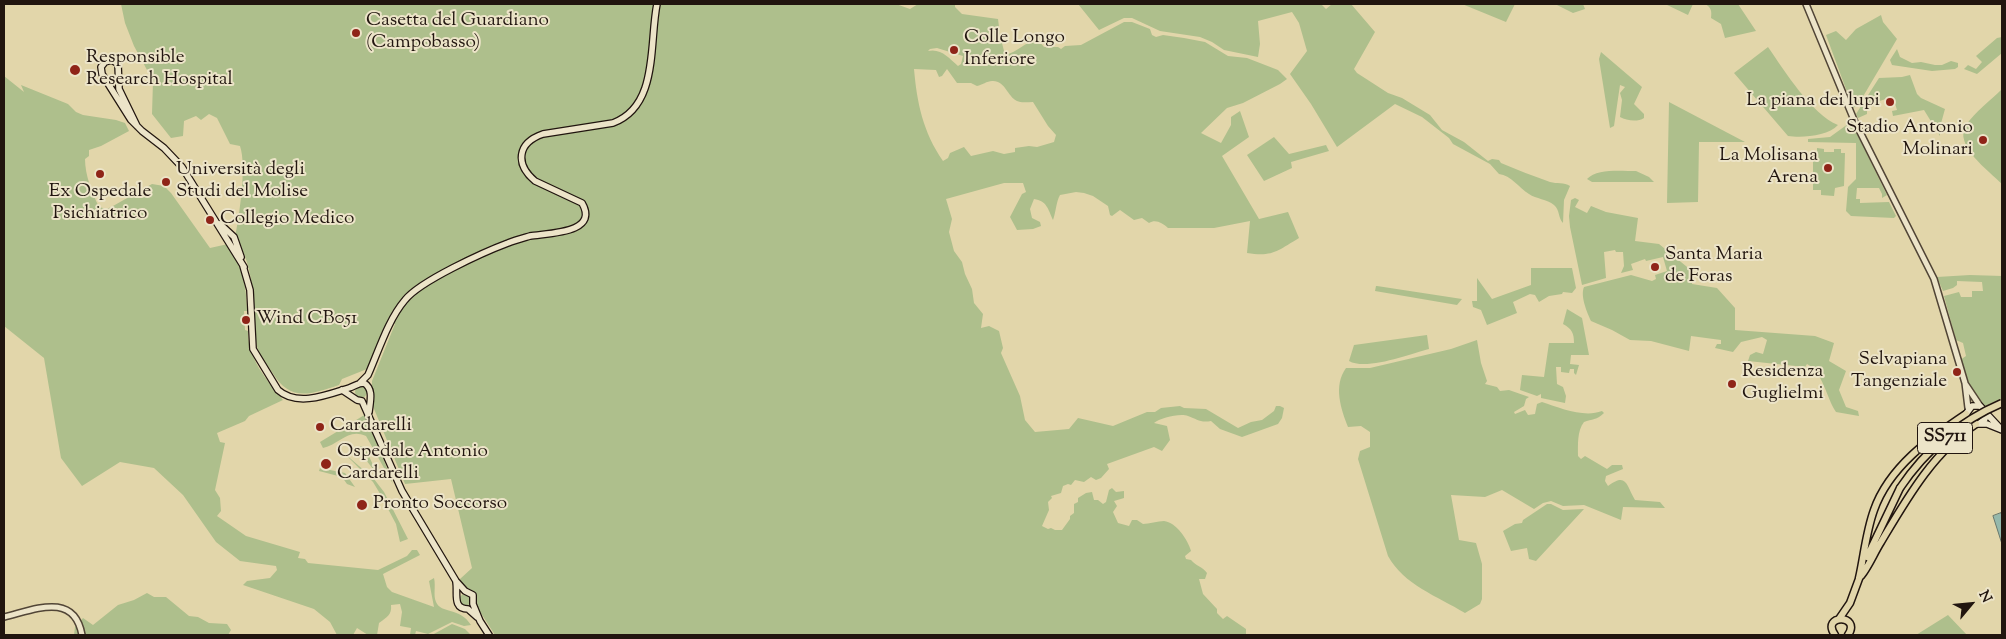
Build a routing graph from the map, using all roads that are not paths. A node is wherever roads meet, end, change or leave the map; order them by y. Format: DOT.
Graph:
graph roads {
  1 [pos="657,4"];
  2 [pos="1806,4"];
  3 [pos="119,71"];
  4 [pos="105,77"];
  5 [pos="137,126"];
  6 [pos="368,375"];
  7 [pos="1965,383"];
  8 [pos="357,384"];
  9 [pos="369,388"];
  10 [pos="342,390"];
  11 [pos="370,395"];
  12 [pos="353,396"];
  13 [pos="362,401"];
  14 [pos="2002,403"];
  15 [pos="1980,406"];
  16 [pos="1967,411"];
  17 [pos="369,412"];
  18 [pos="1985,412"];
  19 [pos="1978,424"];
  20 [pos="1859,578"];
  21 [pos="456,581"];
  22 [pos="465,591"];
  23 [pos="458,594"];
  24 [pos="1850,603"];
  25 [pos="471,606"];
  26 [pos="4,617"];
  27 [pos="1839,619"];
  28 [pos="1849,622"];
  29 [pos="82,635"];
  30 [pos="489,635"];
  31 [pos="1834,635"];
  32 [pos="1848,635"];
  1 -- 6 [label="main road"];
  2 -- 7 [label="street"];
  3 -- 4 [label="main road"];
  3 -- 4 [label="main road"];
  3 -- 5 [label="main road"];
  4 -- 5 [label="main road"];
  5 -- 10 [label="main road"];
  6 -- 8 [label="main road"];
  6 -- 9 [label="main road"];
  7 -- 15 [label="street"];
  7 -- 16 [label="street"];
  8 -- 9 [label="main road"];
  8 -- 10 [label="main road"];
  8 -- 12 [label="main road"];
  9 -- 11 [label="main road"];
  10 -- 12 [label="main road"];
  11 -- 13 [label="main road"];
  11 -- 17 [label="main road"];
  12 -- 13 [label="main road"];
  13 -- 17 [label="main road"];
  14 -- 20 [label="main road, SS711, bridge"];
  15 -- 16 [label="main road"];
  15 -- 18 [label="main road"];
  16 -- 19 [label="main road"];
  16 -- 20 [label="main road"];
  17 -- 21 [label="main road"];
  18 -- 19 [label="main road"];
  18 -- 19 [label="main road"];
  19 -- 20 [label="main road"];
  20 -- 24 [label="main road, SS711"];
  21 -- 22 [label="main road"];
  21 -- 23 [label="main road"];
  22 -- 23 [label="main road"];
  22 -- 25 [label="main road"];
  23 -- 25 [label="main road"];
  24 -- 27 [label="main road, SS711"];
  24 -- 28 [label="main road, SS711"];
  25 -- 30 [label="main road"];
  26 -- 29 [label="street"];
  27 -- 28 [label="main road"];
  27 -- 31 [label="main road"];
  28 -- 32 [label="main road"];
}
